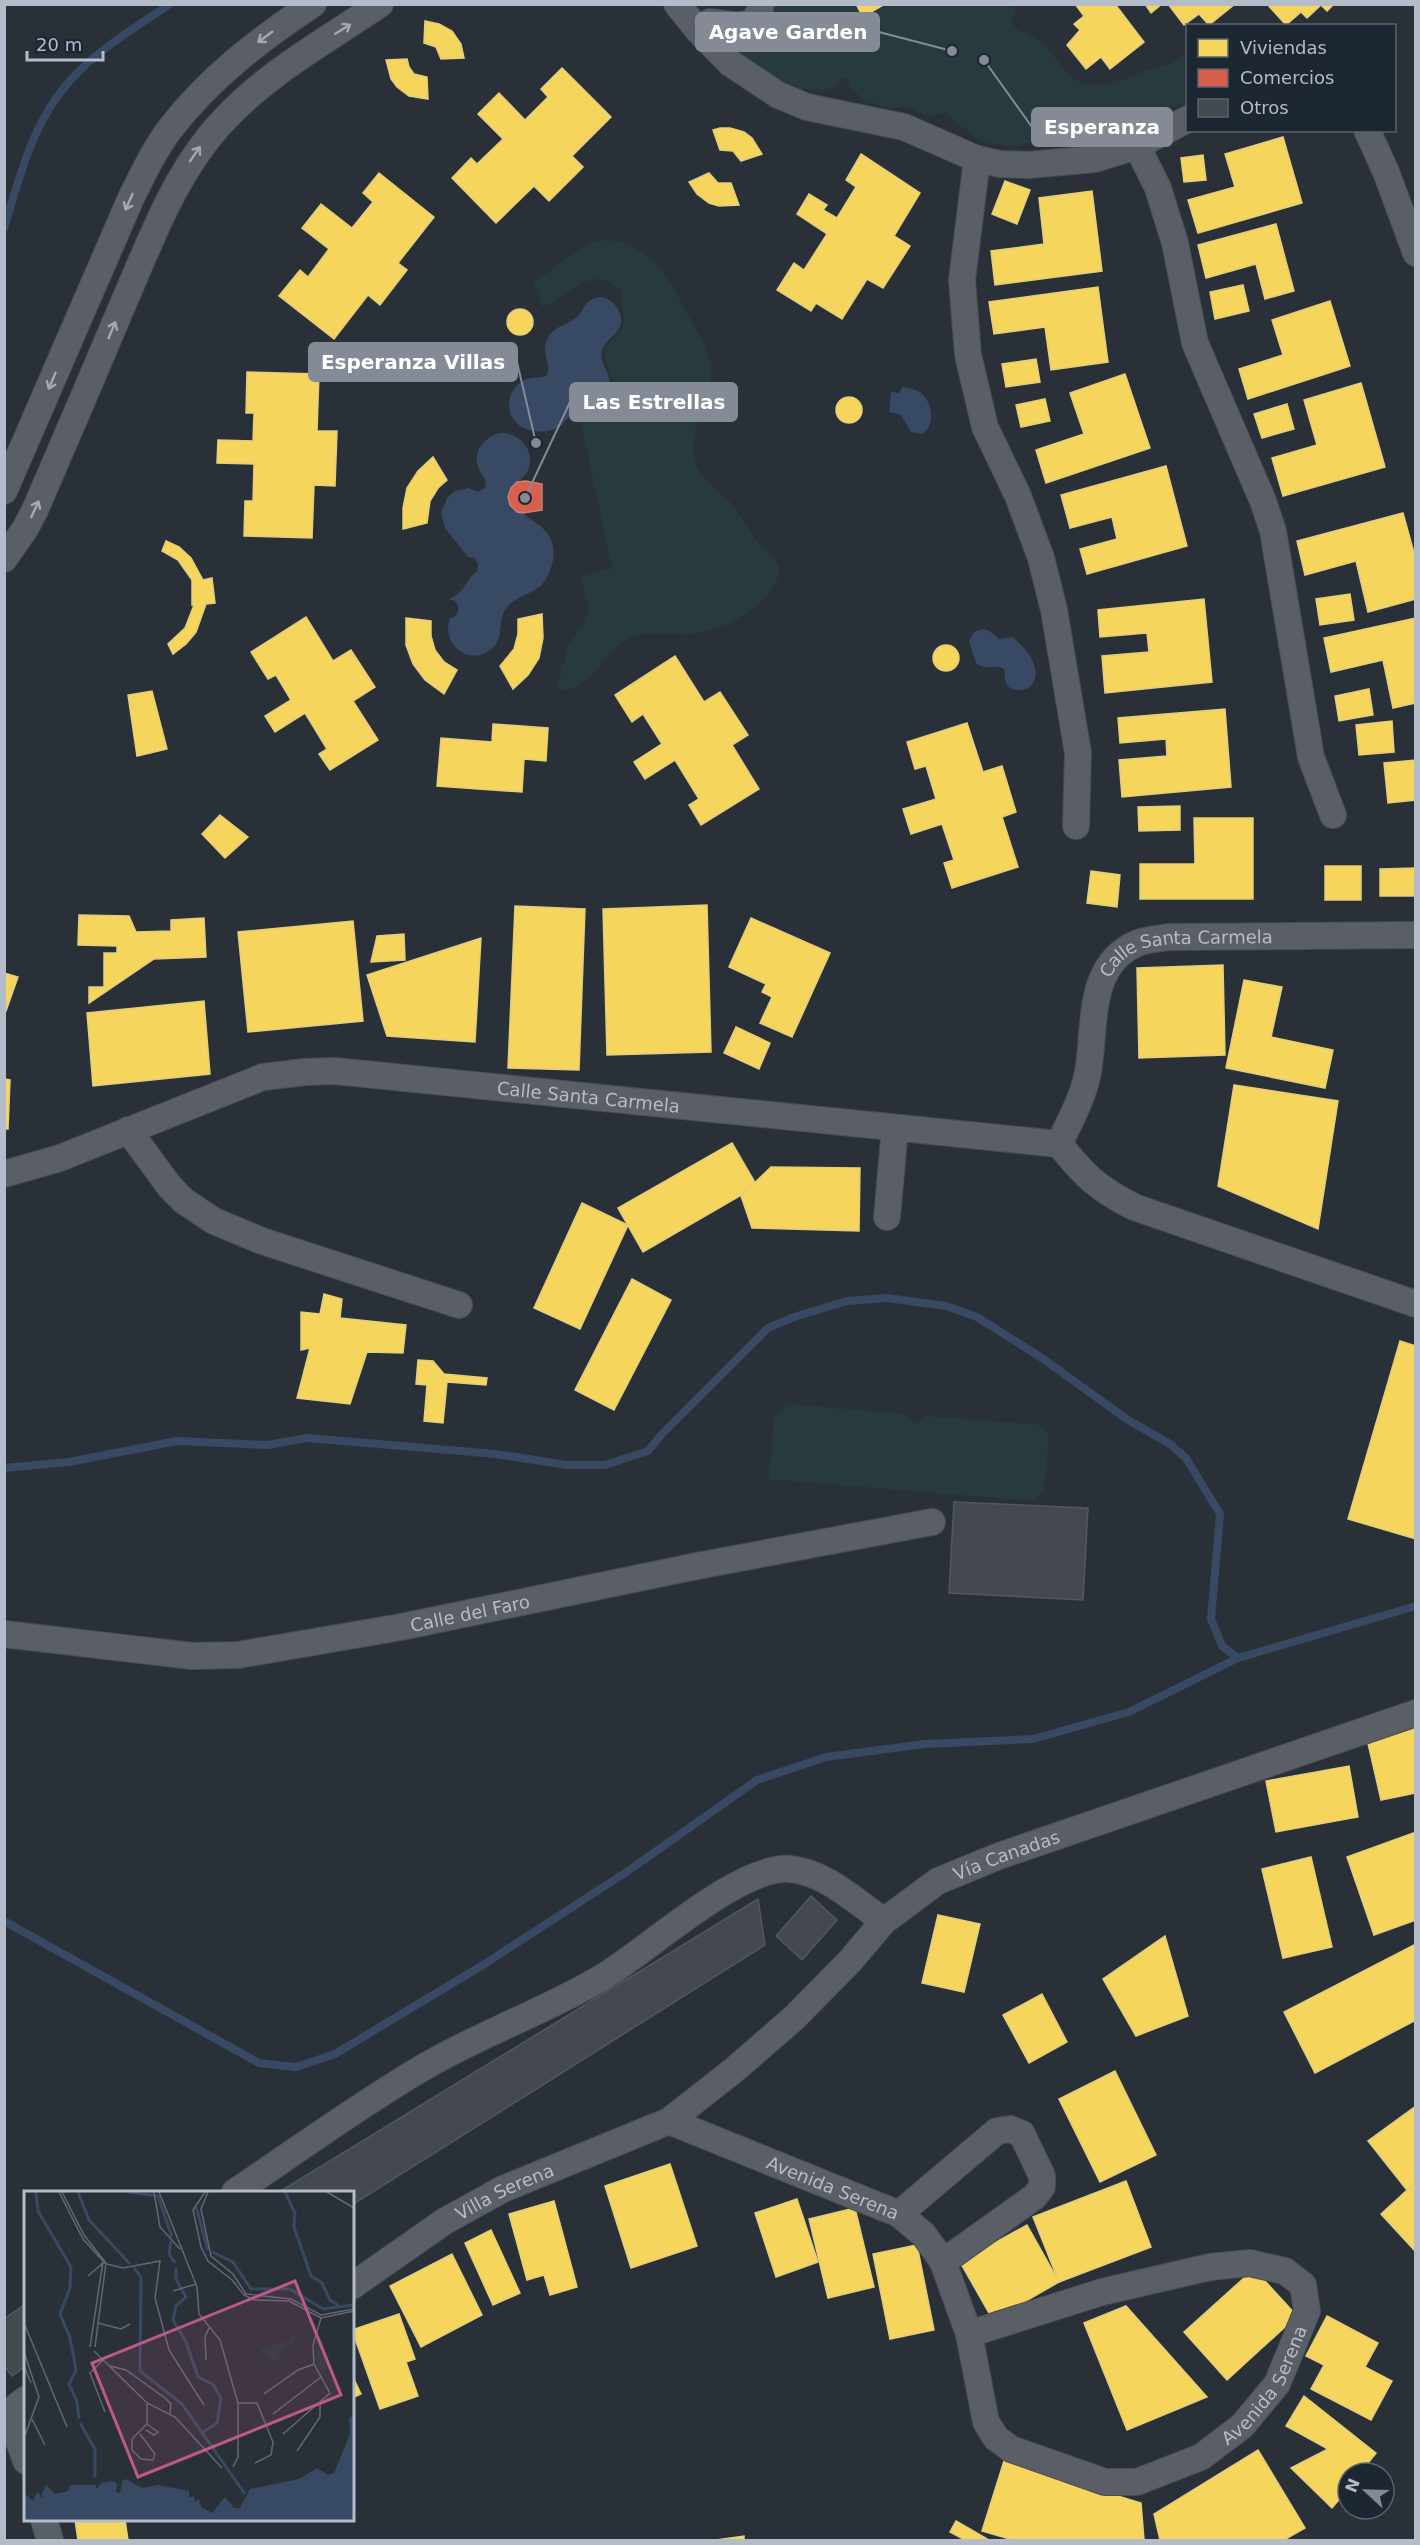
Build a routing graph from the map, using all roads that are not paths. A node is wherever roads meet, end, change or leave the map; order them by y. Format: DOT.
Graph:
graph roads {
  1 [pos="313,4"];
  2 [pos="380,4"];
  3 [pos="677,4"];
  4 [pos="761,4"];
  5 [pos="698,30"];
  6 [pos="1186,120"];
  7 [pos="1368,132"];
  8 [pos="1137,146"];
  9 [pos="976,159"];
  10 [pos="1416,253"];
  11 [pos="35,419"];
  12 [pos="68,433"];
  13 [pos="4,491"];
  14 [pos="4,559"];
  15 [pos="1333,815"];
  16 [pos="1076,826"];
  17 [pos="1416,935"];
  18 [pos="895,1128"];
  19 [pos="128,1130"];
  20 [pos="1059,1144"];
  21 [pos="4,1174"];
  22 [pos="887,1217"];
  23 [pos="1416,1304"];
  24 [pos="459,1305"];
  25 [pos="932,1522"];
  26 [pos="4,1634"];
  27 [pos="1416,1713"];
  28 [pos="884,1921"];
  29 [pos="669,2121"];
  30 [pos="238,2191"];
  31 [pos="899,2214"];
  32 [pos="943,2262"];
  33 [pos="354,2285"];
  34 [pos="969,2334"];
  35 [pos="13,2409"];
  36 [pos="24,2453"];
  37 [pos="44,2521"];
  38 [pos="50,2541"];
  1 -- 11 [label="street, one-way"];
  12 -- 2 [label="street, one-way"];
  3 -- 5 [label="street"];
  4 -- 5 [label="street"];
  5 -- 9 [label="street"];
  6 -- 8 [label="street"];
  7 -- 10 [label="street"];
  8 -- 9 [label="street"];
  8 -- 15 [label="street"];
  9 -- 16 [label="street"];
  11 -- 12 [label="street"];
  11 -- 13 [label="street"];
  14 -- 12 [label="street, one-way"];
  17 -- 20 [label="street, Calle Santa Carmela"];
  18 -- 19 [label="street, Calle Santa Carmela"];
  18 -- 20 [label="street, Calle Santa Carmela"];
  18 -- 22 [label="street"];
  19 -- 21 [label="street, Calle Santa Carmela"];
  19 -- 24 [label="street"];
  20 -- 23 [label="street"];
  25 -- 26 [label="street, Calle del Faro"];
  27 -- 28 [label="street, Vía Canadas"];
  28 -- 29 [label="street, Vía Canadas"];
  28 -- 30 [label="street"];
  29 -- 31 [label="street, Avenida Serena"];
  29 -- 33 [label="street, Villa Serena"];
  31 -- 32 [label="street, Avenida Serena"];
  31 -- 32 [label="street"];
  32 -- 34 [label="street, Avenida Serena"];
  34 -- 34 [label="street, Avenida Serena"];
  35 -- 36 [label="street"];
  37 -- 38 [label="street"];
}
